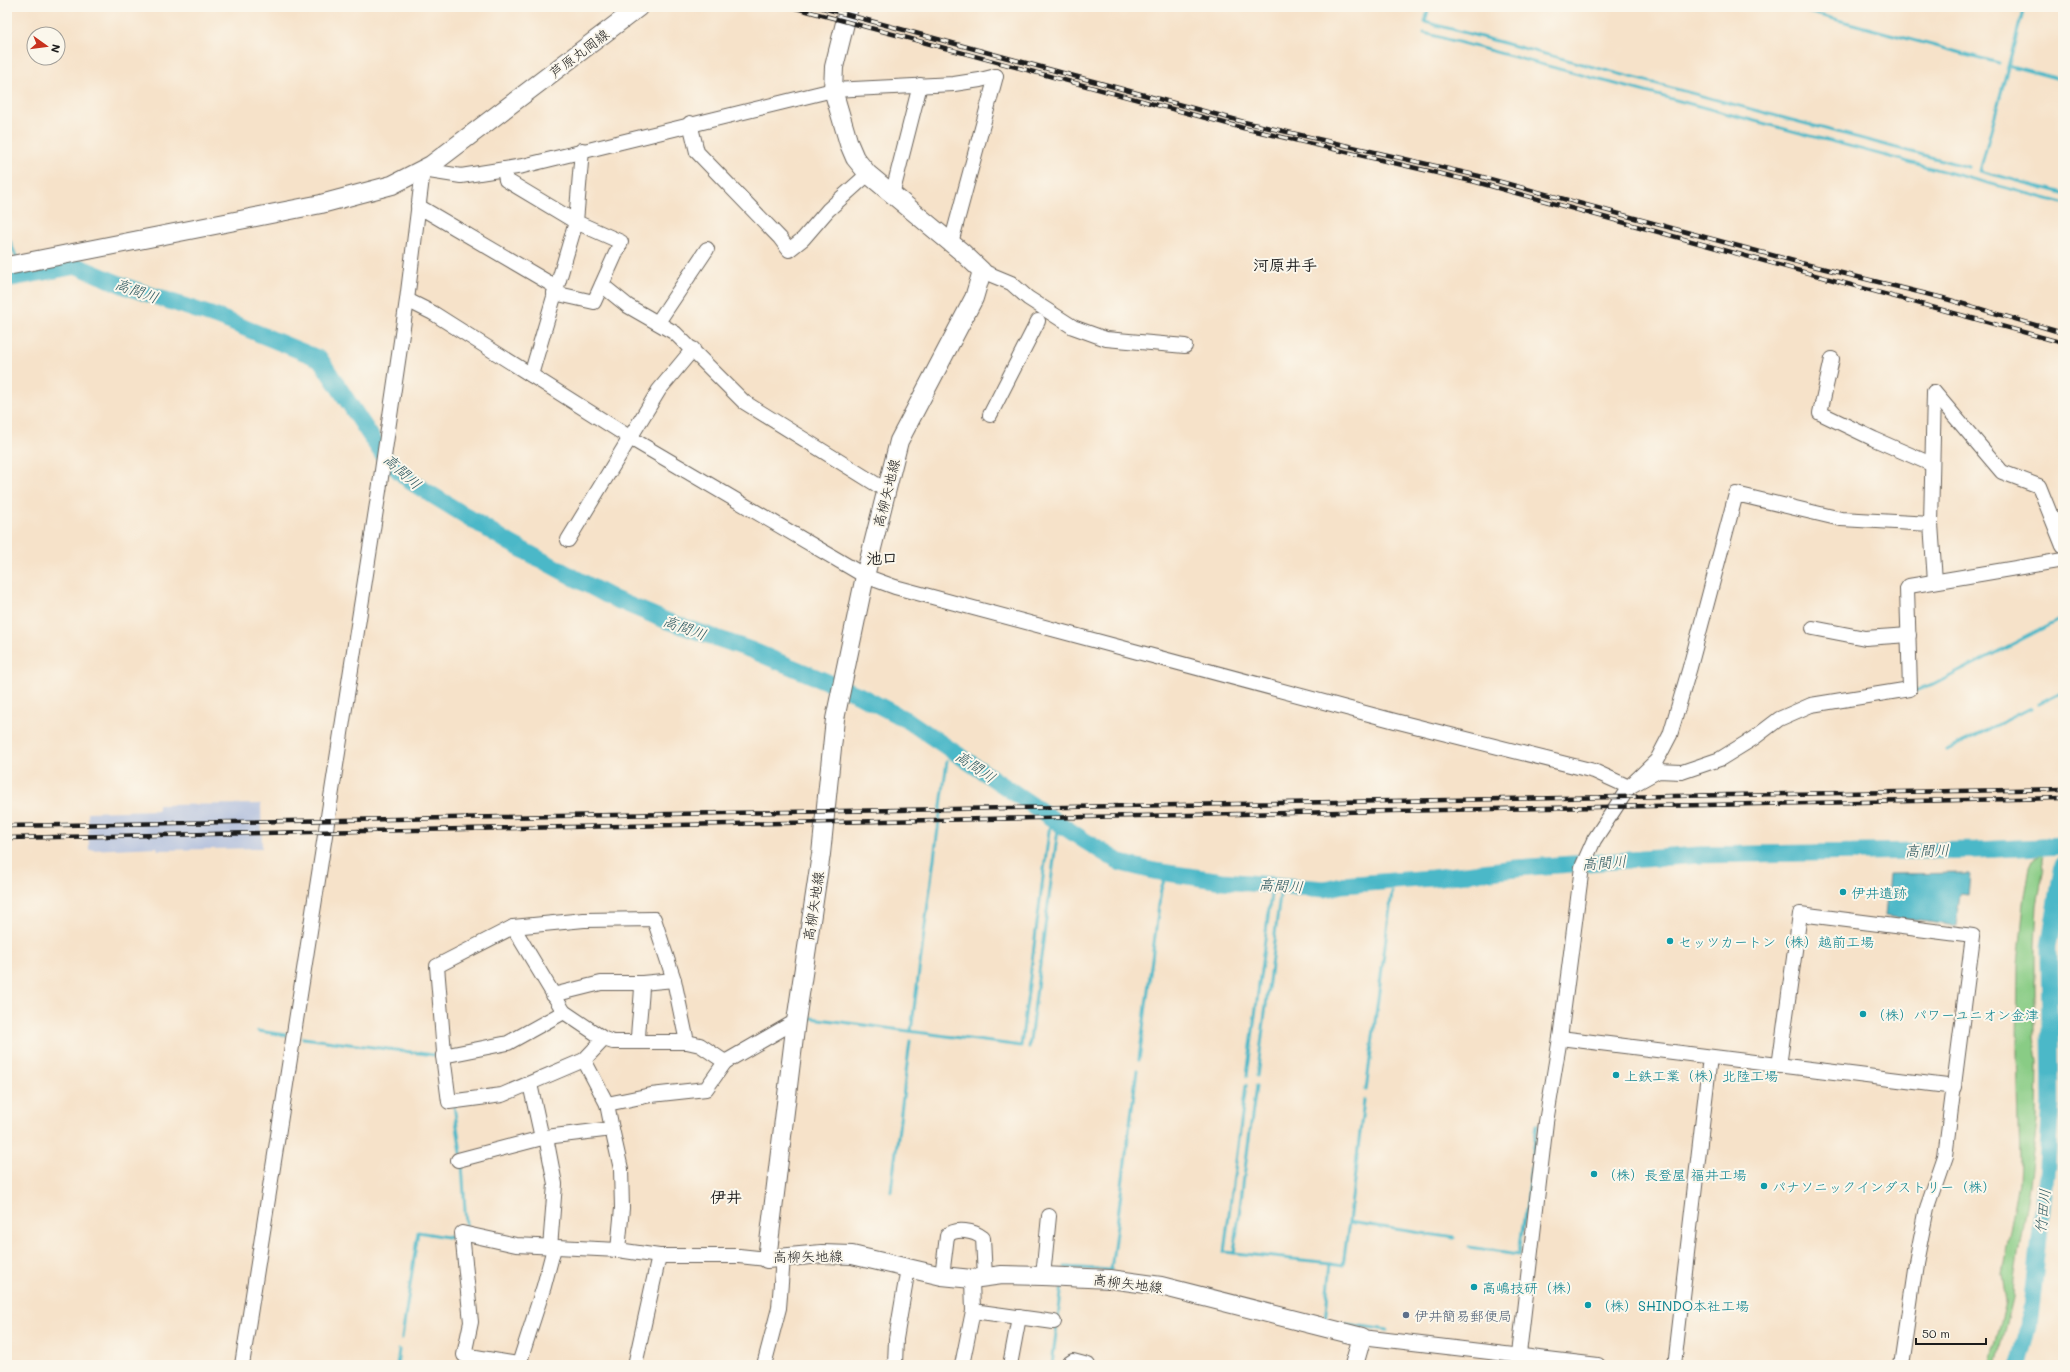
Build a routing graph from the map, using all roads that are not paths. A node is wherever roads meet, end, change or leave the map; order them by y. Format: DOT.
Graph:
graph roads {
  1 [pos="639,7"];
  2 [pos="849,7"];
  3 [pos="920,85"];
  4 [pos="833,90"];
  5 [pos="690,124"];
  6 [pos="582,150"];
  7 [pos="504,169"];
  8 [pos="423,170"];
  9 [pos="868,174"];
  10 [pos="892,195"];
  11 [pos="418,206"];
  12 [pos="576,222"];
  13 [pos="951,243"];
  14 [pos="707,249"];
  15 [pos="7,266"];
  16 [pos="982,271"];
  17 [pos="602,285"];
  18 [pos="555,290"];
  19 [pos="407,300"];
  20 [pos="1038,321"];
  21 [pos="658,322"];
  22 [pos="1185,346"];
  23 [pos="693,349"];
  24 [pos="1832,359"];
  25 [pos="531,375"];
  26 [pos="990,415"];
  27 [pos="630,438"];
  28 [pos="1931,464"];
  29 [pos="887,491"];
  30 [pos="1931,524"];
  31 [pos="568,540"];
  32 [pos="2063,546"];
  33 [pos="2063,560"];
  34 [pos="865,576"];
  35 [pos="1935,581"];
  36 [pos="1813,628"];
  37 [pos="1908,635"];
  38 [pos="1629,788"];
  39 [pos="513,927"];
  40 [pos="674,980"];
  41 [pos="642,983"];
  42 [pos="554,995"];
  43 [pos="564,1012"];
  44 [pos="796,1021"];
  45 [pos="1560,1038"];
  46 [pos="604,1039"];
  47 [pos="638,1042"];
  48 [pos="687,1042"];
  49 [pos="443,1056"];
  50 [pos="1710,1057"];
  51 [pos="584,1060"];
  52 [pos="725,1062"];
  53 [pos="1780,1066"];
  54 [pos="530,1084"];
  55 [pos="1955,1087"];
  56 [pos="607,1104"];
  57 [pos="612,1129"];
  58 [pos="544,1137"];
  59 [pos="458,1160"];
  60 [pos="1049,1216"];
  61 [pos="552,1248"];
  62 [pos="618,1250"];
  63 [pos="659,1256"];
  64 [pos="775,1259"];
  65 [pos="908,1268"];
  66 [pos="942,1276"];
  67 [pos="1043,1276"];
  68 [pos="978,1278"];
  69 [pos="973,1311"];
  70 [pos="1019,1317"];
  71 [pos="1054,1322"];
  72 [pos="1362,1337"];
  73 [pos="1519,1354"];
  74 [pos="522,1364"];
  75 [pos="242,1365"];
  76 [pos="635,1365"];
  77 [pos="764,1365"];
  78 [pos="895,1365"];
  79 [pos="962,1365"];
  80 [pos="1010,1365"];
  81 [pos="1067,1365"];
  82 [pos="1088,1365"];
  83 [pos="1354,1365"];
  84 [pos="1598,1365"];
  85 [pos="1674,1365"];
  86 [pos="1901,1365"];
  1 -- 8 [label="main road, 芦原丸岡線"];
  2 -- 4 [label="main road"];
  3 -- 4 [label="street"];
  3 -- 10 [label="street"];
  3 -- 13 [label="street"];
  4 -- 5 [label="street"];
  4 -- 9 [label="main road"];
  5 -- 6 [label="street"];
  5 -- 9 [label="street"];
  6 -- 7 [label="street"];
  6 -- 12 [label="street"];
  7 -- 8 [label="street"];
  7 -- 12 [label="street"];
  8 -- 11 [label="street"];
  8 -- 15 [label="main road, 芦原丸岡線"];
  9 -- 10 [label="main road"];
  10 -- 13 [label="main road"];
  11 -- 18 [label="street"];
  11 -- 19 [label="street"];
  12 -- 17 [label="street"];
  12 -- 18 [label="street"];
  13 -- 16 [label="main road"];
  14 -- 21 [label="street"];
  16 -- 22 [label="street"];
  16 -- 29 [label="main road, 高柳矢地線"];
  17 -- 18 [label="street"];
  17 -- 21 [label="street"];
  18 -- 25 [label="street"];
  19 -- 25 [label="street"];
  19 -- 75 [label="street"];
  20 -- 26 [label="street"];
  21 -- 23 [label="street"];
  23 -- 27 [label="street"];
  23 -- 29 [label="street"];
  24 -- 28 [label="street"];
  25 -- 27 [label="street"];
  27 -- 31 [label="street"];
  27 -- 34 [label="street"];
  28 -- 30 [label="street"];
  28 -- 32 [label="street"];
  29 -- 34 [label="main road, 高柳矢地線"];
  30 -- 35 [label="street"];
  30 -- 38 [label="street"];
  33 -- 35 [label="street"];
  34 -- 38 [label="street"];
  34 -- 44 [label="main road, 高柳矢地線"];
  35 -- 37 [label="street"];
  36 -- 37 [label="street"];
  37 -- 38 [label="street"];
  38 -- 45 [label="street"];
  39 -- 40 [label="street"];
  39 -- 42 [label="street"];
  39 -- 49 [label="street"];
  40 -- 41 [label="street"];
  40 -- 48 [label="street"];
  41 -- 42 [label="street"];
  41 -- 47 [label="street"];
  42 -- 43 [label="street"];
  43 -- 46 [label="street"];
  43 -- 49 [label="street"];
  44 -- 52 [label="street"];
  44 -- 64 [label="main road, 高柳矢地線"];
  45 -- 50 [label="street"];
  45 -- 73 [label="street"];
  46 -- 47 [label="street"];
  46 -- 51 [label="street"];
  47 -- 48 [label="street"];
  48 -- 52 [label="street"];
  49 -- 54 [label="street"];
  50 -- 53 [label="street"];
  50 -- 85 [label="street"];
  51 -- 54 [label="street"];
  51 -- 56 [label="street"];
  52 -- 56 [label="street"];
  53 -- 55 [label="street"];
  53 -- 55 [label="street"];
  54 -- 58 [label="street"];
  55 -- 86 [label="street"];
  56 -- 57 [label="street"];
  57 -- 58 [label="street"];
  57 -- 62 [label="street"];
  58 -- 59 [label="street"];
  58 -- 61 [label="street"];
  60 -- 67 [label="street"];
  61 -- 62 [label="street"];
  61 -- 74 [label="street"];
  61 -- 74 [label="street"];
  62 -- 63 [label="street"];
  63 -- 64 [label="street"];
  63 -- 76 [label="street"];
  64 -- 65 [label="main road, 高柳矢地線"];
  64 -- 77 [label="street"];
  65 -- 66 [label="main road, 高柳矢地線"];
  65 -- 78 [label="street"];
  66 -- 68 [label="main road, 高柳矢地線"];
  66 -- 68 [label="street"];
  67 -- 68 [label="main road, 高柳矢地線"];
  67 -- 72 [label="main road, 高柳矢地線"];
  68 -- 69 [label="street"];
  69 -- 70 [label="street"];
  69 -- 79 [label="street"];
  70 -- 71 [label="street"];
  70 -- 80 [label="street"];
  72 -- 73 [label="street"];
  72 -- 83 [label="main road"];
  73 -- 84 [label="street"];
  81 -- 82 [label="street"];
}
